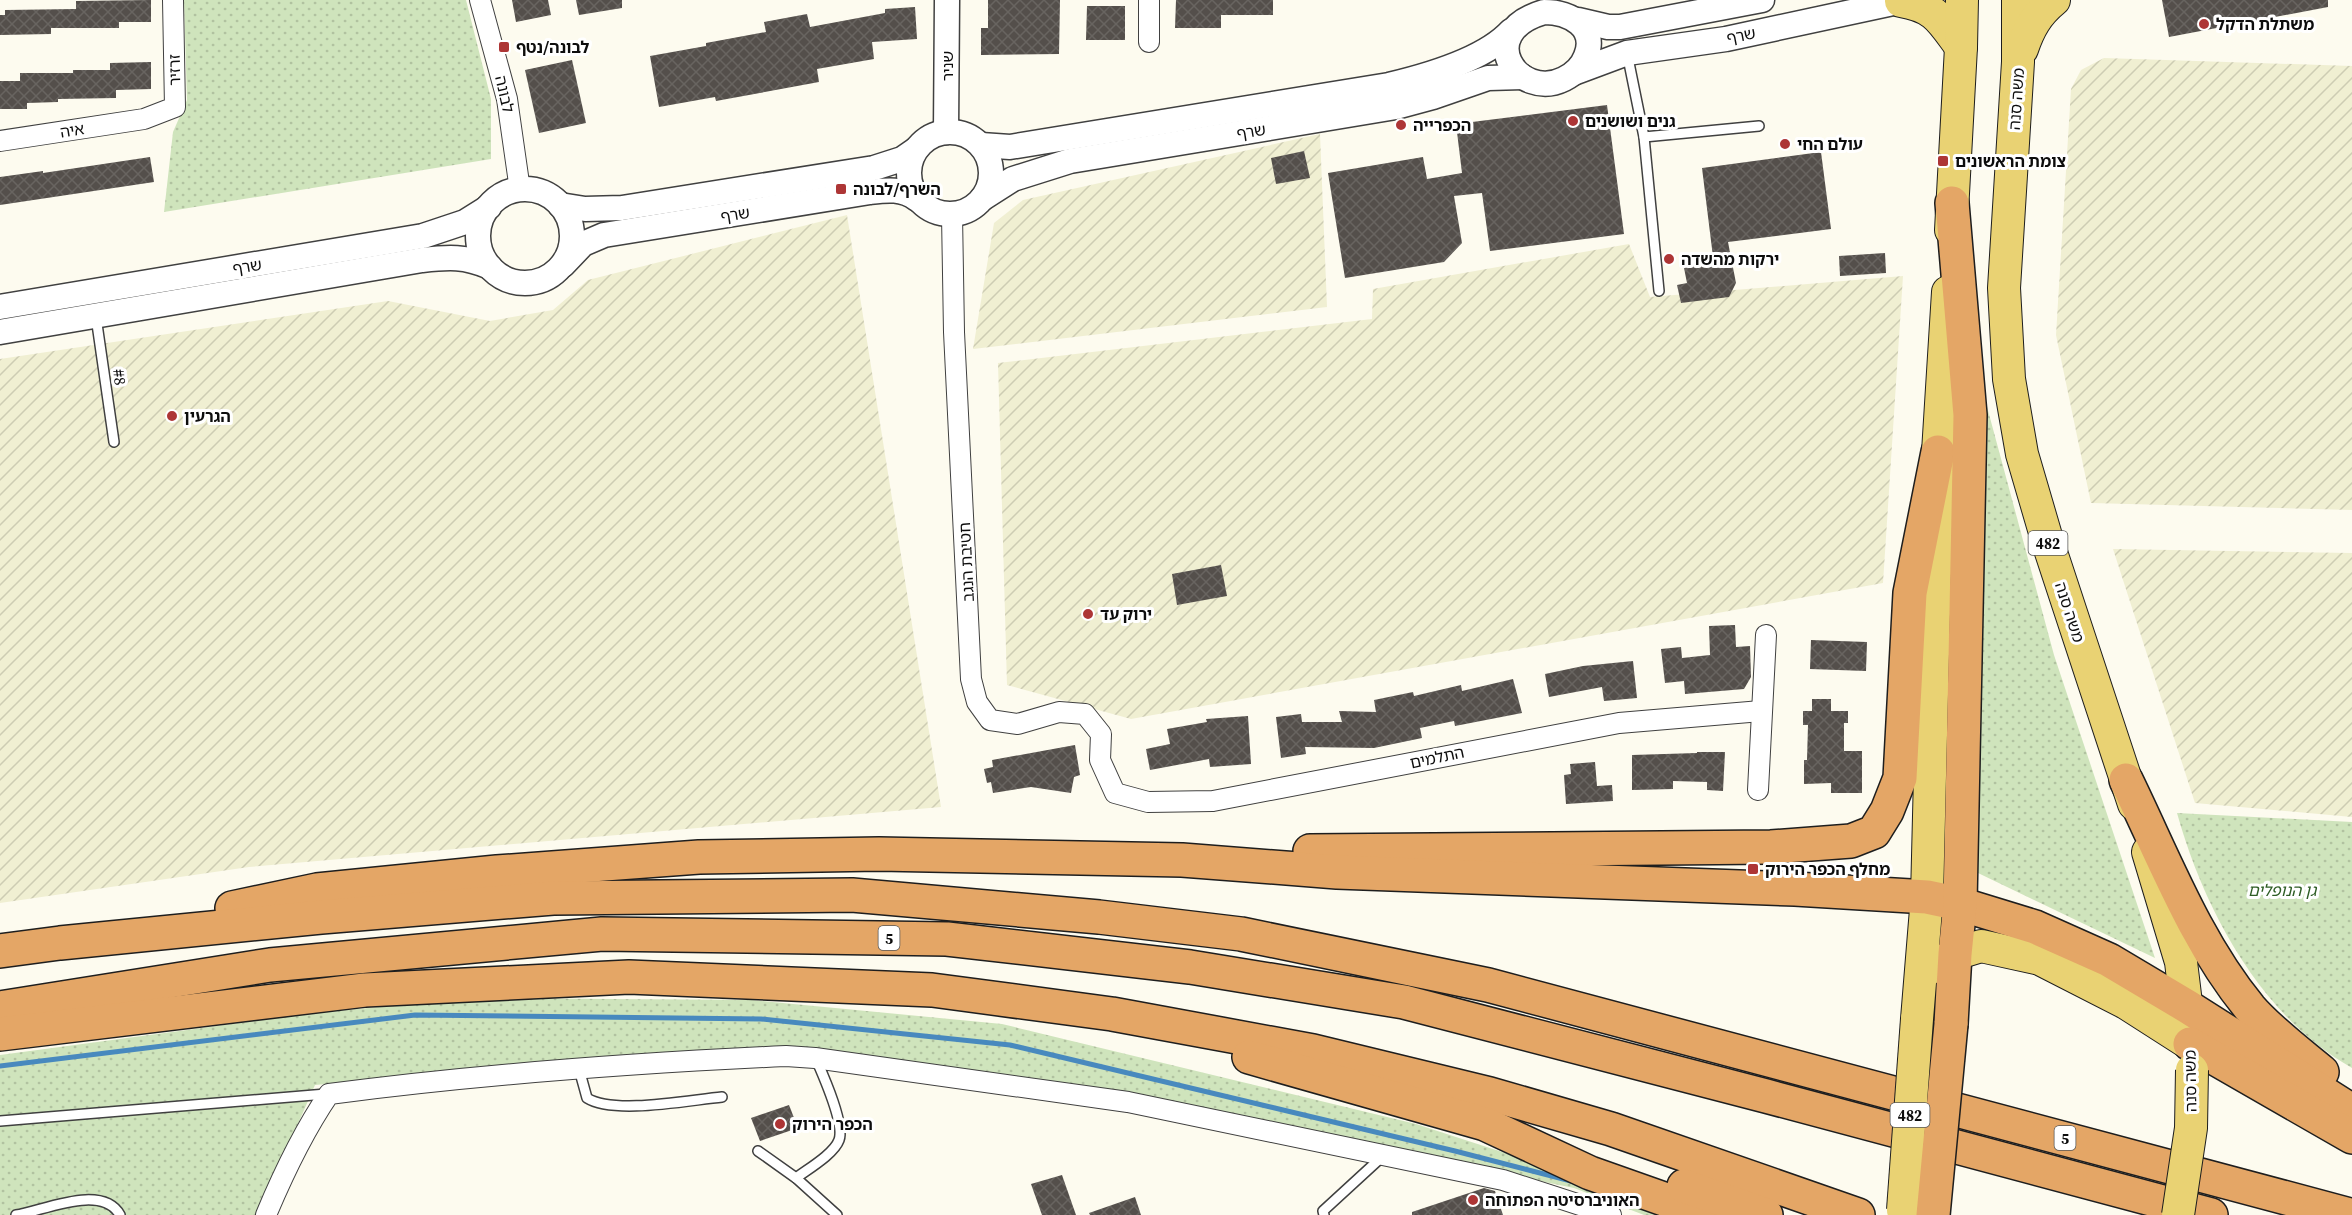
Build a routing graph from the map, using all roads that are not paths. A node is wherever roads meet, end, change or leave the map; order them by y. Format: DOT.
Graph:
graph roads {
  1 [pos="173,0"];
  2 [pos="480,0"];
  3 [pos="947,0"];
  4 [pos="1149,0"];
  5 [pos="1762,0"];
  6 [pos="1962,0"];
  7 [pos="2018,0"];
  8 [pos="2054,0"];
  9 [pos="1904,1"];
  10 [pos="1546,6"];
  11 [pos="1578,21"];
  12 [pos="1511,30"];
  13 [pos="1149,42"];
  14 [pos="1961,47"];
  15 [pos="1627,53"];
  16 [pos="2018,62"];
  17 [pos="1576,72"];
  18 [pos="1523,77"];
  19 [pos="144,119"];
  20 [pos="1759,126"];
  21 [pos="946,132"];
  22 [pos="1644,137"];
  23 [pos="0,141"];
  24 [pos="981,145"];
  25 [pos="915,150"];
  26 [pos="520,190"];
  27 [pos="983,198"];
  28 [pos="917,199"];
  29 [pos="1952,203"];
  30 [pos="560,205"];
  31 [pos="489,207"];
  32 [pos="952,215"];
  33 [pos="563,265"];
  34 [pos="490,267"];
  35 [pos="1659,291"];
  36 [pos="0,307"];
  37 [pos="96,316"];
  38 [pos="0,332"];
  39 [pos="114,442"];
  40 [pos="1938,452"];
  41 [pos="1766,635"];
  42 [pos="1761,711"];
  43 [pos="2126,780"];
  44 [pos="1758,790"];
  45 [pos="1115,793"];
  46 [pos="1182,860"];
  47 [pos="1927,897"];
  48 [pos="1960,904"];
  49 [pos="60,944"];
  50 [pos="0,951"];
  51 [pos="1955,954"];
  52 [pos="1919,1005"];
  53 [pos="2188,1007"];
  54 [pos="0,1008"];
  55 [pos="1112,1014"];
  56 [pos="0,1034"];
  57 [pos="2191,1057"];
  58 [pos="815,1058"];
  59 [pos="579,1069"];
  60 [pos="329,1094"];
  61 [pos="2352,1095"];
  62 [pos="722,1097"];
  63 [pos="2352,1111"];
  64 [pos="0,1121"];
  65 [pos="1485,1124"];
  66 [pos="2352,1137"];
  67 [pos="758,1151"];
  68 [pos="1384,1155"];
  69 [pos="796,1178"];
  70 [pos="1912,1213"];
  71 [pos="16,1215"];
  72 [pos="120,1215"];
  73 [pos="266,1215"];
  74 [pos="837,1215"];
  75 [pos="1324,1215"];
  76 [pos="1611,1215"];
  77 [pos="1708,1215"];
  78 [pos="1766,1215"];
  79 [pos="1858,1215"];
  80 [pos="2178,1215"];
  81 [pos="2211,1215"];
  82 [pos="2350,1215"];
  1 -- 19 [label="street, זרזיר"];
  2 -- 26 [label="street, לבונה"];
  3 -- 21 [label="street, שניר"];
  4 -- 13 [label="street"];
  5 -- 11 [label="street, שרף"];
  6 -- 14 [label="main road, 482"];
  7 -- 16 [label="main road, משה סנה / 482"];
  8 -- 16 [label="main road"];
  9 -- 14 [label="main road"];
  9 -- 15 [label="street, שרף"];
  10 -- 11 [label="street"];
  10 -- 12 [label="street"];
  11 -- 17 [label="street"];
  12 -- 18 [label="street"];
  12 -- 24 [label="street, שרף"];
  14 -- 29 [label="main road, 482"];
  15 -- 17 [label="street, שרף"];
  15 -- 22 [label="lane"];
  16 -- 43 [label="main road, משה סנה / 482"];
  17 -- 18 [label="street"];
  18 -- 27 [label="street, שרף"];
  19 -- 23 [label="street, איה"];
  20 -- 22 [label="lane"];
  21 -- 24 [label="street"];
  21 -- 25 [label="street"];
  22 -- 35 [label="lane"];
  24 -- 27 [label="street"];
  25 -- 28 [label="street"];
  25 -- 30 [label="street, שרף"];
  26 -- 30 [label="street"];
  26 -- 31 [label="street"];
  27 -- 32 [label="street"];
  28 -- 32 [label="street"];
  28 -- 33 [label="street, שרף"];
  29 -- 40 [label="main road, 482"];
  29 -- 48 [label="highway"];
  30 -- 33 [label="street"];
  31 -- 34 [label="street"];
  31 -- 36 [label="street, שרף"];
  32 -- 45 [label="street, חטיבת הנגב"];
  33 -- 34 [label="street"];
  34 -- 37 [label="street, שרף"];
  37 -- 38 [label="street, שרף"];
  37 -- 39 [label="lane, #8"];
  40 -- 46 [label="highway"];
  40 -- 47 [label="main road, 482"];
  41 -- 42 [label="street"];
  42 -- 44 [label="street"];
  42 -- 45 [label="street, התלמים"];
  43 -- 53 [label="main road, משה סנה / 482"];
  43 -- 61 [label="highway"];
  46 -- 47 [label="highway"];
  46 -- 49 [label="highway"];
  47 -- 48 [label="highway"];
  47 -- 52 [label="main road, 482"];
  48 -- 51 [label="highway"];
  48 -- 53 [label="highway"];
  49 -- 50 [label="highway, 5"];
  49 -- 82 [label="highway, 5"];
  51 -- 52 [label="main road"];
  51 -- 57 [label="main road"];
  51 -- 70 [label="highway, bridge"];
  52 -- 70 [label="main road, 482, bridge"];
  53 -- 57 [label="main road, משה סנה / 482"];
  53 -- 63 [label="highway"];
  54 -- 81 [label="highway, 5"];
  55 -- 56 [label="highway"];
  55 -- 65 [label="highway"];
  55 -- 79 [label="highway"];
  57 -- 66 [label="highway"];
  57 -- 80 [label="main road, משה סנה / 482, bridge"];
  58 -- 59 [label="street"];
  58 -- 68 [label="street"];
  58 -- 69 [label="lane"];
  59 -- 60 [label="street"];
  59 -- 62 [label="lane"];
  60 -- 64 [label="lane"];
  60 -- 73 [label="street"];
  65 -- 77 [label="highway"];
  65 -- 78 [label="highway"];
  67 -- 69 [label="lane"];
  68 -- 75 [label="lane"];
  68 -- 76 [label="street"];
  69 -- 74 [label="lane"];
  71 -- 72 [label="lane"];
}
